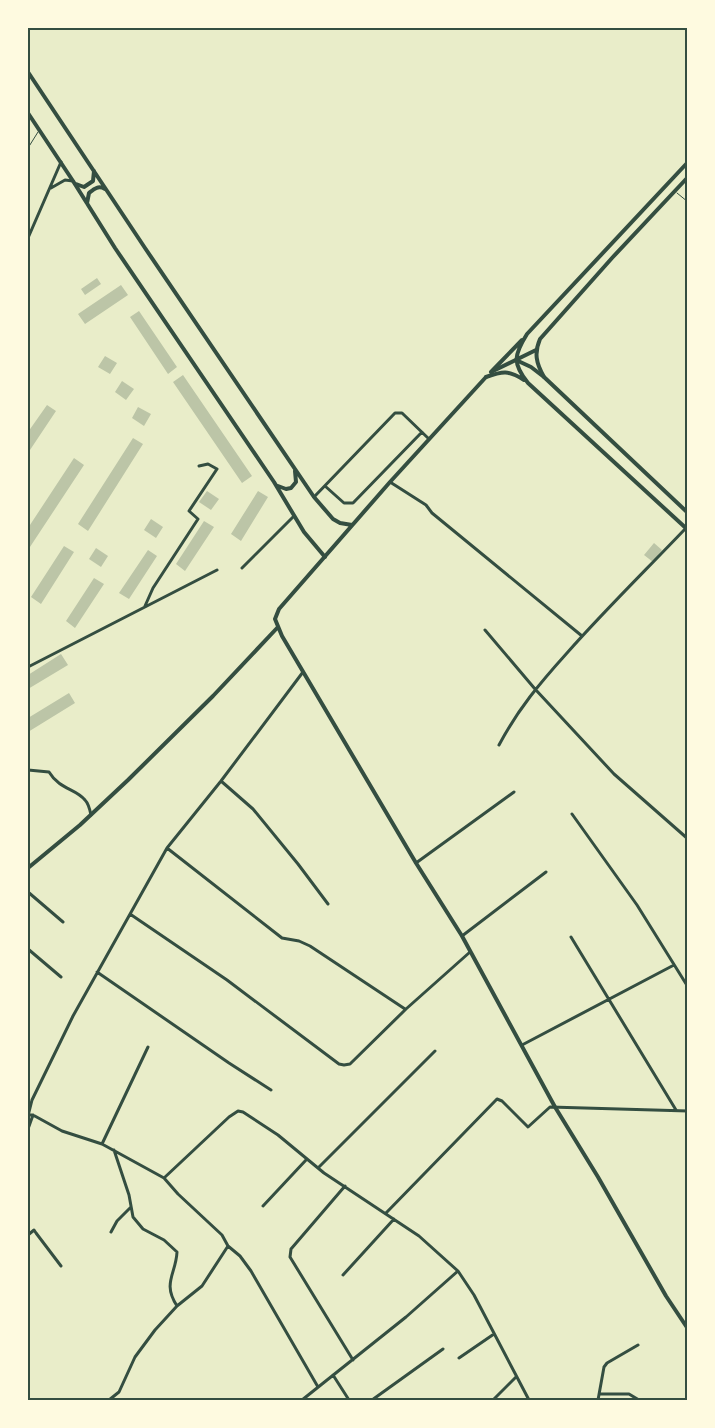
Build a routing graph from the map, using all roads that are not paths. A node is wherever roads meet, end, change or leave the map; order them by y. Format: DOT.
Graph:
graph roads {
  1 [pos="28,72"];
  2 [pos="28,113"];
  3 [pos="39,130"];
  4 [pos="28,148"];
  5 [pos="61,162"];
  6 [pos="688,162"];
  7 [pos="93,169"];
  8 [pos="688,177"];
  9 [pos="74,182"];
  10 [pos="50,188"];
  11 [pos="107,190"];
  12 [pos="674,191"];
  13 [pos="688,202"];
  14 [pos="88,205"];
  15 [pos="28,238"];
  16 [pos="527,334"];
  17 [pos="536,350"];
  18 [pos="516,360"];
  19 [pos="491,372"];
  20 [pos="486,377"];
  21 [pos="544,377"];
  22 [pos="528,383"];
  23 [pos="422,432"];
  24 [pos="429,439"];
  25 [pos="199,466"];
  26 [pos="295,470"];
  27 [pos="274,482"];
  28 [pos="390,482"];
  29 [pos="325,486"];
  30 [pos="314,498"];
  31 [pos="688,513"];
  32 [pos="294,516"];
  33 [pos="352,525"];
  34 [pos="687,529"];
  35 [pos="325,557"];
  36 [pos="242,568"];
  37 [pos="217,570"];
  38 [pos="144,606"];
  39 [pos="278,627"];
  40 [pos="485,630"];
  41 [pos="582,636"];
  42 [pos="28,667"];
  43 [pos="303,671"];
  44 [pos="535,688"];
  45 [pos="499,745"];
  46 [pos="28,770"];
  47 [pos="221,780"];
  48 [pos="514,792"];
  49 [pos="572,814"];
  50 [pos="92,815"];
  51 [pos="688,839"];
  52 [pos="167,848"];
  53 [pos="416,863"];
  54 [pos="28,868"];
  55 [pos="546,872"];
  56 [pos="28,892"];
  57 [pos="328,904"];
  58 [pos="130,914"];
  59 [pos="63,922"];
  60 [pos="462,936"];
  61 [pos="571,937"];
  62 [pos="28,949"];
  63 [pos="470,952"];
  64 [pos="674,965"];
  65 [pos="97,972"];
  66 [pos="61,977"];
  67 [pos="688,987"];
  68 [pos="610,999"];
  69 [pos="406,1009"];
  70 [pos="522,1045"];
  71 [pos="148,1047"];
  72 [pos="435,1050"];
  73 [pos="271,1090"];
  74 [pos="555,1107"];
  75 [pos="676,1110"];
  76 [pos="688,1111"];
  77 [pos="28,1115"];
  78 [pos="33,1115"];
  79 [pos="28,1129"];
  80 [pos="102,1144"];
  81 [pos="114,1150"];
  82 [pos="306,1160"];
  83 [pos="318,1168"];
  84 [pos="164,1178"];
  85 [pos="345,1186"];
  86 [pos="131,1206"];
  87 [pos="263,1206"];
  88 [pos="386,1213"];
  89 [pos="394,1219"];
  90 [pos="111,1232"];
  91 [pos="28,1235"];
  92 [pos="228,1246"];
  93 [pos="61,1266"];
  94 [pos="458,1271"];
  95 [pos="343,1275"];
  96 [pos="177,1306"];
  97 [pos="688,1329"];
  98 [pos="494,1334"];
  99 [pos="638,1345"];
  100 [pos="442,1349"];
  101 [pos="459,1358"];
  102 [pos="353,1360"];
  103 [pos="333,1375"];
  104 [pos="516,1377"];
  105 [pos="318,1387"];
  106 [pos="600,1394"];
  107 [pos="109,1400"];
  108 [pos="302,1400"];
  109 [pos="349,1400"];
  110 [pos="372,1400"];
  111 [pos="493,1400"];
  112 [pos="529,1400"];
  113 [pos="598,1400"];
  114 [pos="639,1400"];
  1 -- 7 [label="street"];
  2 -- 3 [label="street"];
  3 -- 4 [label="lane"];
  3 -- 5 [label="street"];
  5 -- 9 [label="street"];
  5 -- 10 [label="street"];
  6 -- 16 [label="street"];
  7 -- 9 [label="street"];
  7 -- 11 [label="street"];
  8 -- 12 [label="street"];
  9 -- 10 [label="street"];
  9 -- 14 [label="street"];
  10 -- 15 [label="street"];
  11 -- 14 [label="street"];
  11 -- 26 [label="street"];
  12 -- 13 [label="lane"];
  12 -- 17 [label="street"];
  14 -- 27 [label="street"];
  16 -- 18 [label="street"];
  16 -- 19 [label="street"];
  17 -- 18 [label="street"];
  17 -- 21 [label="street"];
  18 -- 19 [label="street"];
  18 -- 21 [label="street"];
  18 -- 22 [label="street"];
  19 -- 20 [label="street"];
  20 -- 22 [label="street"];
  20 -- 24 [label="street"];
  21 -- 31 [label="street"];
  22 -- 34 [label="street"];
  23 -- 24 [label="street"];
  23 -- 29 [label="street"];
  23 -- 29 [label="street"];
  24 -- 28 [label="street"];
  25 -- 38 [label="street"];
  26 -- 27 [label="street"];
  26 -- 30 [label="street"];
  27 -- 32 [label="street"];
  28 -- 33 [label="street"];
  28 -- 41 [label="street"];
  29 -- 30 [label="street"];
  30 -- 33 [label="street"];
  32 -- 35 [label="street"];
  32 -- 36 [label="street"];
  33 -- 35 [label="street"];
  34 -- 41 [label="street"];
  35 -- 39 [label="street"];
  37 -- 38 [label="street"];
  38 -- 42 [label="street"];
  39 -- 43 [label="street"];
  39 -- 50 [label="street"];
  40 -- 44 [label="street"];
  41 -- 44 [label="street"];
  43 -- 47 [label="street"];
  43 -- 53 [label="street"];
  44 -- 45 [label="street"];
  44 -- 51 [label="street"];
  46 -- 50 [label="street"];
  47 -- 52 [label="street"];
  47 -- 57 [label="street"];
  48 -- 53 [label="street"];
  49 -- 64 [label="street"];
  50 -- 54 [label="street"];
  52 -- 58 [label="street"];
  52 -- 69 [label="street"];
  53 -- 60 [label="street"];
  55 -- 60 [label="street"];
  56 -- 59 [label="street"];
  58 -- 65 [label="street"];
  58 -- 69 [label="street"];
  60 -- 63 [label="street"];
  61 -- 68 [label="street"];
  62 -- 66 [label="street"];
  63 -- 69 [label="street"];
  63 -- 70 [label="street"];
  64 -- 67 [label="street"];
  64 -- 68 [label="street"];
  65 -- 73 [label="street"];
  65 -- 77 [label="street"];
  68 -- 70 [label="street"];
  68 -- 75 [label="street"];
  70 -- 74 [label="street"];
  71 -- 80 [label="street"];
  72 -- 83 [label="street"];
  74 -- 75 [label="street"];
  74 -- 88 [label="street"];
  74 -- 97 [label="street"];
  75 -- 76 [label="street"];
  77 -- 78 [label="street"];
  78 -- 79 [label="street"];
  78 -- 80 [label="street"];
  80 -- 81 [label="street"];
  81 -- 84 [label="street"];
  81 -- 86 [label="street"];
  82 -- 83 [label="street"];
  82 -- 84 [label="street"];
  82 -- 87 [label="street"];
  83 -- 85 [label="street"];
  84 -- 92 [label="street"];
  85 -- 88 [label="street"];
  85 -- 102 [label="street"];
  86 -- 90 [label="street"];
  86 -- 96 [label="street"];
  88 -- 89 [label="street"];
  89 -- 94 [label="street"];
  89 -- 95 [label="street"];
  91 -- 93 [label="street"];
  92 -- 96 [label="street"];
  92 -- 105 [label="street"];
  94 -- 98 [label="street"];
  94 -- 102 [label="street"];
  96 -- 107 [label="street"];
  98 -- 101 [label="street"];
  98 -- 104 [label="street"];
  99 -- 106 [label="street"];
  100 -- 110 [label="street"];
  102 -- 103 [label="street"];
  103 -- 105 [label="street"];
  103 -- 109 [label="street"];
  104 -- 111 [label="street"];
  104 -- 112 [label="street"];
  105 -- 108 [label="street"];
  106 -- 113 [label="street"];
  106 -- 114 [label="street"];
}
